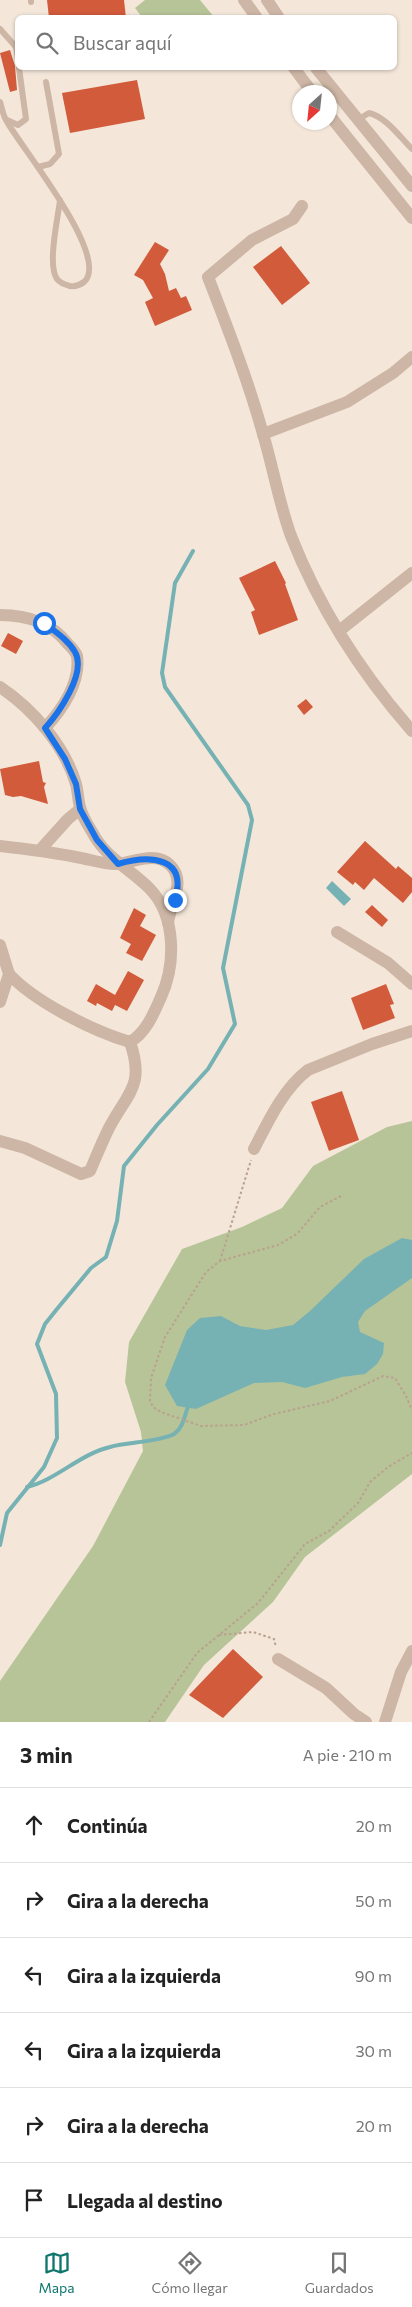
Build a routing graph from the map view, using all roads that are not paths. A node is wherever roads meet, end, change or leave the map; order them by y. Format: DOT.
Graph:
graph roads {
  1 [pos="244,0"];
  2 [pos="267,0"];
  3 [pos="255,15"];
  4 [pos="277,15"];
  5 [pos="0,29"];
  6 [pos="15,46"];
  7 [pos="19,70"];
  8 [pos="296,70"];
  9 [pos="318,70"];
  10 [pos="46,82"];
  11 [pos="307,85"];
  12 [pos="0,102"];
  13 [pos="359,119"];
  14 [pos="6,120"];
  15 [pos="337,125"];
  16 [pos="412,149"];
  17 [pos="38,167"];
  18 [pos="402,173"];
  19 [pos="385,184"];
  20 [pos="412,186"];
  21 [pos="60,200"];
  22 [pos="302,206"];
  23 [pos="412,218"];
  24 [pos="412,358"];
  25 [pos="263,434"];
  26 [pos="412,573"];
  27 [pos="0,615"];
  28 [pos="339,631"];
  29 [pos="0,687"];
  30 [pos="45,728"];
  31 [pos="412,731"];
  32 [pos="80,809"];
  33 [pos="0,846"];
  34 [pos="40,850"];
  35 [pos="118,864"];
  36 [pos="168,923"];
  37 [pos="337,932"];
  38 [pos="0,945"];
  39 [pos="9,974"];
  40 [pos="412,984"];
  41 [pos="0,1002"];
  42 [pos="412,1031"];
  43 [pos="130,1042"];
  44 [pos="0,1141"];
  45 [pos="254,1149"];
  46 [pos="412,1651"];
  47 [pos="278,1660"];
  48 [pos="366,1722"];
  49 [pos="385,1722"];
  1 -- 3 [label="street"];
  2 -- 4 [label="street"];
  5 -- 6 [label="lane"];
  7 -- 14 [label="lane"];
  8 -- 11 [label="street"];
  9 -- 13 [label="street"];
  10 -- 17 [label="lane"];
  12 -- 14 [label="lane"];
  13 -- 16 [label="lane"];
  13 -- 18 [label="street"];
  14 -- 17 [label="lane"];
  15 -- 19 [label="street"];
  17 -- 21 [label="lane"];
  18 -- 19 [label="street"];
  18 -- 20 [label="street"];
  19 -- 23 [label="street"];
  21 -- 21 [label="lane"];
  22 -- 25 [label="street"];
  24 -- 25 [label="street"];
  25 -- 28 [label="street"];
  26 -- 28 [label="street"];
  27 -- 30 [label="street"];
  28 -- 31 [label="street"];
  29 -- 30 [label="street"];
  30 -- 32 [label="street"];
  32 -- 34 [label="street"];
  32 -- 35 [label="street"];
  33 -- 34 [label="street"];
  34 -- 35 [label="street"];
  35 -- 36 [label="street"];
  35 -- 36 [label="street"];
  36 -- 43 [label="street"];
  37 -- 40 [label="street"];
  38 -- 39 [label="street"];
  39 -- 41 [label="street"];
  39 -- 43 [label="street"];
  42 -- 45 [label="street"];
  43 -- 44 [label="street"];
  46 -- 49 [label="street"];
  47 -- 48 [label="street"];
}
